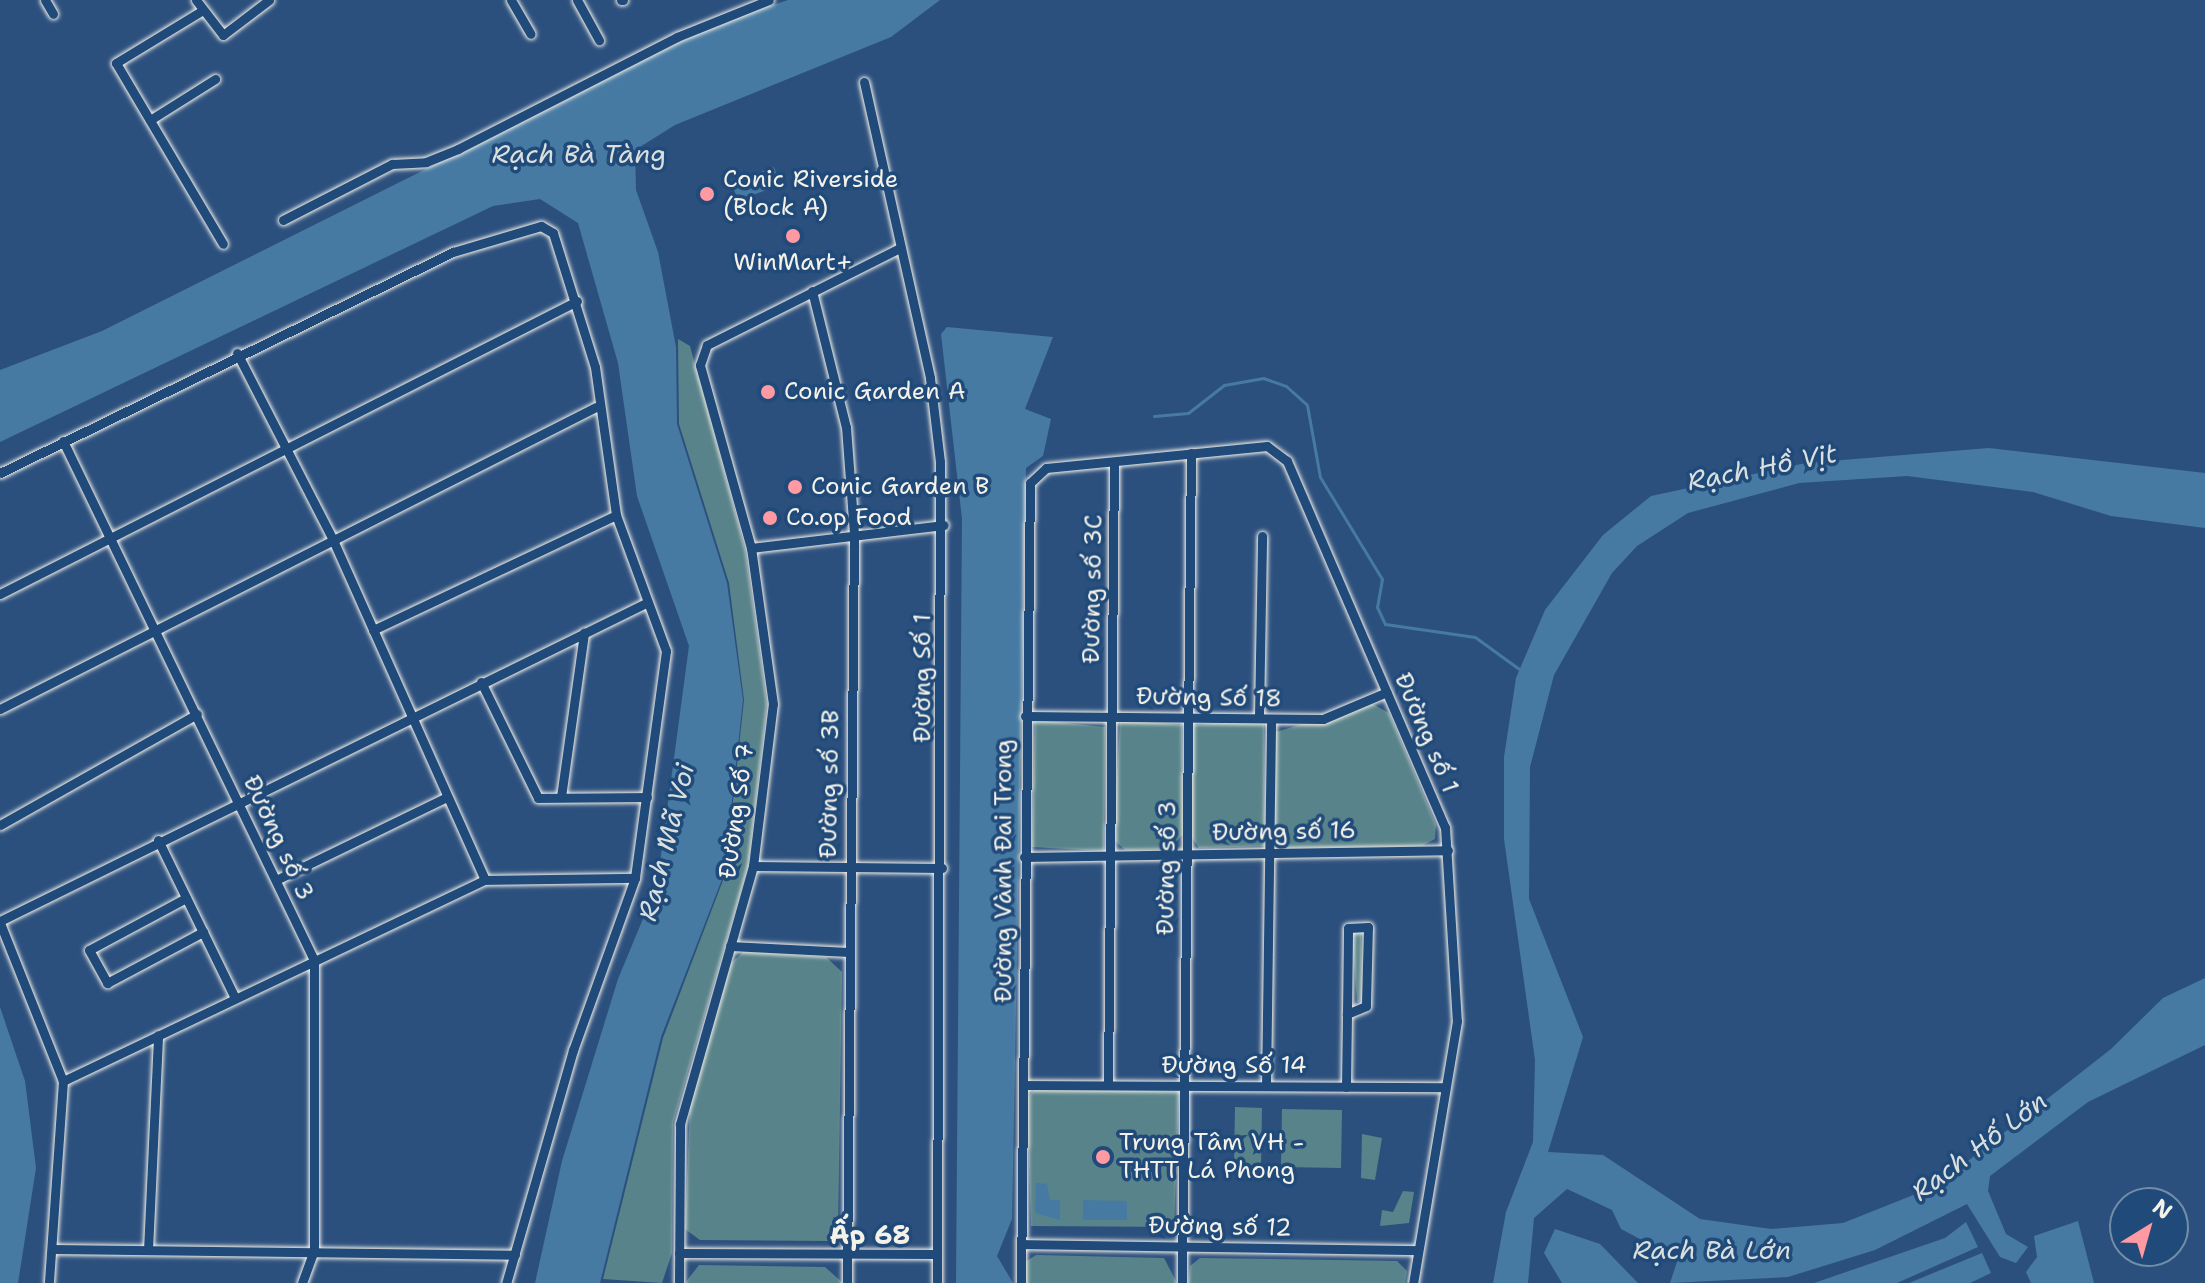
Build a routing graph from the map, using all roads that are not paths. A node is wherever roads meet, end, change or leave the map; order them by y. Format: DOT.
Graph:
graph roads {
  1 [pos="45,0"];
  2 [pos="196,0"];
  3 [pos="269,0"];
  4 [pos="511,0"];
  5 [pos="769,0"];
  6 [pos="580,1"];
  7 [pos="755,2"];
  8 [pos="203,10"];
  9 [pos="53,14"];
  10 [pos="531,34"];
  11 [pos="599,40"];
  12 [pos="215,79"];
  13 [pos="864,82"];
  14 [pos="150,120"];
  15 [pos="283,220"];
  16 [pos="223,244"];
  17 [pos="898,249"];
  18 [pos="812,291"];
  19 [pos="577,301"];
  20 [pos="237,353"];
  21 [pos="596,407"];
  22 [pos="63,441"];
  23 [pos="286,448"];
  24 [pos="1191,453"];
  25 [pos="1114,462"];
  26 [pos="1046,468"];
  27 [pos="0,473"];
  28 [pos="616,515"];
  29 [pos="944,525"];
  30 [pos="854,534"];
  31 [pos="1262,536"];
  32 [pos="108,538"];
  33 [pos="333,540"];
  34 [pos="751,548"];
  35 [pos="0,594"];
  36 [pos="646,603"];
  37 [pos="156,630"];
  38 [pos="373,630"];
  39 [pos="584,633"];
  40 [pos="481,682"];
  41 [pos="1387,692"];
  42 [pos="0,709"];
  43 [pos="197,714"];
  44 [pos="1111,715"];
  45 [pos="1259,715"];
  46 [pos="411,716"];
  47 [pos="1025,716"];
  48 [pos="1188,716"];
  49 [pos="1271,720"];
  50 [pos="447,797"];
  51 [pos="561,797"];
  52 [pos="647,797"];
  53 [pos="238,799"];
  54 [pos="0,825"];
  55 [pos="158,840"];
  56 [pos="1448,850"];
  57 [pos="1270,853"];
  58 [pos="1187,854"];
  59 [pos="1110,855"];
  60 [pos="1024,857"];
  61 [pos="753,866"];
  62 [pos="849,868"];
  63 [pos="942,868"];
  64 [pos="635,878"];
  65 [pos="276,880"];
  66 [pos="485,880"];
  67 [pos="186,898"];
  68 [pos="0,922"];
  69 [pos="203,932"];
  70 [pos="730,946"];
  71 [pos="849,952"];
  72 [pos="314,960"];
  73 [pos="235,998"];
  74 [pos="1347,1014"];
  75 [pos="158,1035"];
  76 [pos="63,1081"];
  77 [pos="1023,1085"];
  78 [pos="1108,1085"];
  79 [pos="1185,1085"];
  80 [pos="1266,1086"];
  81 [pos="1346,1087"];
  82 [pos="1445,1087"];
  83 [pos="1021,1244"];
  84 [pos="1182,1246"];
  85 [pos="53,1249"];
  86 [pos="148,1250"];
  87 [pos="314,1250"];
  88 [pos="1418,1250"];
  89 [pos="679,1253"];
  90 [pos="847,1254"];
  91 [pos="937,1254"];
  92 [pos="515,1255"];
  93 [pos="49,1283"];
  94 [pos="302,1283"];
  95 [pos="506,1283"];
  96 [pos="679,1283"];
  97 [pos="847,1283"];
  98 [pos="937,1283"];
  99 [pos="1021,1283"];
  100 [pos="1182,1283"];
  101 [pos="1413,1283"];
  1 -- 9 [label="street"];
  2 -- 8 [label="street"];
  3 -- 8 [label="street"];
  4 -- 10 [label="street"];
  5 -- 7 [label="street"];
  6 -- 11 [label="street"];
  7 -- 15 [label="street"];
  8 -- 14 [label="street"];
  12 -- 14 [label="street"];
  13 -- 17 [label="street, Đường Số 1"];
  14 -- 16 [label="street"];
  17 -- 18 [label="street"];
  17 -- 29 [label="street, Đường Số 1"];
  18 -- 30 [label="street, Đường số 3B"];
  18 -- 34 [label="street, Đường Số 7"];
  19 -- 20 [label="street"];
  19 -- 21 [label="street"];
  19 -- 23 [label="street"];
  20 -- 22 [label="street"];
  20 -- 23 [label="street"];
  21 -- 28 [label="street"];
  21 -- 33 [label="street"];
  22 -- 27 [label="street"];
  22 -- 32 [label="street, Đường số 3"];
  23 -- 32 [label="street"];
  23 -- 33 [label="street"];
  24 -- 25 [label="street, Đường số 1"];
  24 -- 41 [label="street, Đường số 1"];
  24 -- 48 [label="street, Đường số 3"];
  25 -- 26 [label="street, Đường số 1"];
  25 -- 44 [label="street, Đường số 3C"];
  26 -- 47 [label="street, Đường Vành Đai Trong"];
  28 -- 36 [label="street"];
  28 -- 38 [label="street"];
  29 -- 30 [label="street"];
  29 -- 63 [label="street, Đường Số 1"];
  30 -- 34 [label="street"];
  30 -- 62 [label="street, Đường số 3B"];
  31 -- 45 [label="street"];
  32 -- 35 [label="street"];
  32 -- 37 [label="street, Đường số 3"];
  33 -- 37 [label="street"];
  33 -- 38 [label="street"];
  34 -- 61 [label="street, Đường Số 7"];
  36 -- 39 [label="street"];
  36 -- 52 [label="street"];
  37 -- 42 [label="street"];
  37 -- 43 [label="street, Đường số 3"];
  38 -- 46 [label="street"];
  39 -- 40 [label="street"];
  39 -- 51 [label="street"];
  40 -- 46 [label="street"];
  40 -- 51 [label="street"];
  41 -- 49 [label="street, Đường Số 18"];
  41 -- 56 [label="street, Đường số 1"];
  43 -- 53 [label="street, Đường số 3"];
  43 -- 54 [label="street"];
  44 -- 47 [label="street, Đường Số 18"];
  44 -- 48 [label="street, Đường Số 18"];
  44 -- 59 [label="street"];
  45 -- 48 [label="street, Đường Số 18"];
  45 -- 49 [label="street, Đường Số 18"];
  46 -- 50 [label="street"];
  46 -- 53 [label="street"];
  47 -- 60 [label="street, Đường Vành Đai Trong"];
  48 -- 58 [label="street, Đường số 3"];
  49 -- 57 [label="street"];
  50 -- 65 [label="street"];
  50 -- 66 [label="street"];
  51 -- 52 [label="street"];
  52 -- 64 [label="street"];
  53 -- 55 [label="street"];
  53 -- 65 [label="street, Đường số 3"];
  55 -- 67 [label="street"];
  55 -- 68 [label="street"];
  56 -- 57 [label="street, Đường số 16"];
  56 -- 82 [label="street, Đường số 1"];
  57 -- 58 [label="street, Đường số 16"];
  57 -- 80 [label="street"];
  58 -- 59 [label="street, Đường số 16"];
  58 -- 79 [label="street, Đường số 3"];
  59 -- 60 [label="street, Đường số 16"];
  59 -- 78 [label="street"];
  60 -- 77 [label="street, Đường Vành Đai Trong"];
  61 -- 62 [label="street"];
  61 -- 70 [label="street, Đường Số 7"];
  62 -- 63 [label="street"];
  62 -- 71 [label="street, Đường số 3B"];
  63 -- 91 [label="street, Đường Số 1"];
  64 -- 66 [label="street"];
  64 -- 92 [label="street"];
  65 -- 72 [label="street, Đường số 3"];
  66 -- 72 [label="street"];
  67 -- 69 [label="street"];
  67 -- 69 [label="street"];
  68 -- 76 [label="street"];
  69 -- 73 [label="street"];
  70 -- 71 [label="street"];
  70 -- 89 [label="street, Đường Số 7"];
  71 -- 90 [label="street, Đường số 3B"];
  72 -- 73 [label="street"];
  72 -- 87 [label="street, Đường số 3"];
  73 -- 75 [label="street"];
  74 -- 74 [label="street"];
  74 -- 81 [label="street"];
  75 -- 76 [label="street"];
  75 -- 86 [label="street"];
  76 -- 85 [label="street"];
  77 -- 78 [label="street, Đường Số 14"];
  77 -- 83 [label="street, Đường Vành Đai Trong"];
  78 -- 79 [label="street, Đường Số 14"];
  79 -- 80 [label="street, Đường Số 14"];
  79 -- 84 [label="street, Đường số 3"];
  80 -- 81 [label="street, Đường Số 14"];
  81 -- 82 [label="street, Đường Số 14"];
  82 -- 88 [label="street, Đường số 1"];
  83 -- 84 [label="street, Đường số 12"];
  83 -- 99 [label="street, Đường Vành Đai Trong"];
  84 -- 88 [label="street, Đường số 12"];
  84 -- 100 [label="street, Đường số 3"];
  85 -- 86 [label="street"];
  85 -- 93 [label="street"];
  86 -- 87 [label="street"];
  87 -- 92 [label="street"];
  87 -- 94 [label="street, Đường số 3"];
  88 -- 101 [label="street, Đường số 1"];
  89 -- 90 [label="street"];
  89 -- 96 [label="street, Đường Số 7"];
  90 -- 91 [label="street"];
  90 -- 97 [label="street, Đường số 3B"];
  91 -- 98 [label="street, Đường Số 1"];
  92 -- 95 [label="street"];
}
